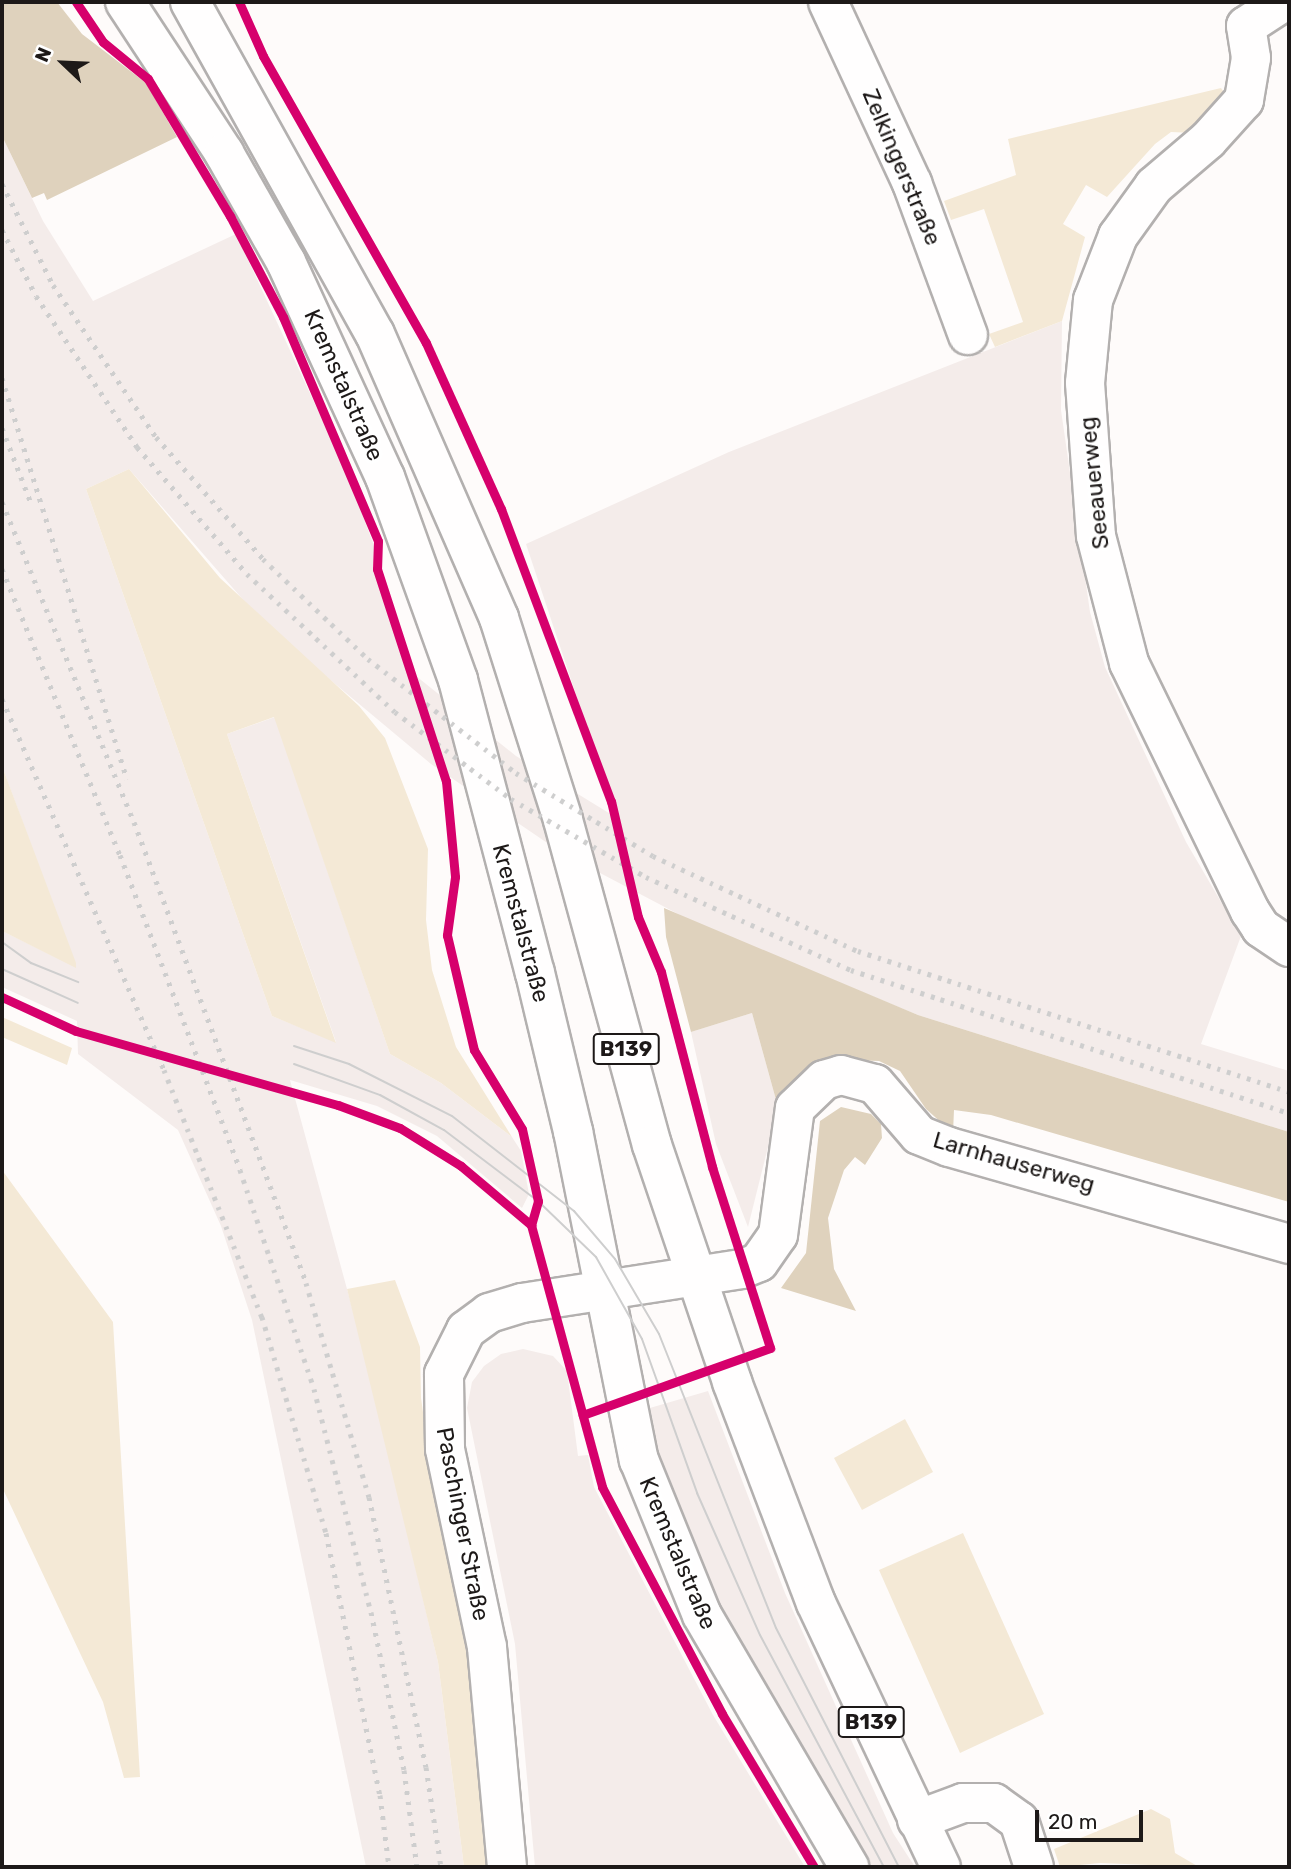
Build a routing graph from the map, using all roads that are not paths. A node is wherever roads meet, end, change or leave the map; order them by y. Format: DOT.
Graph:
graph roads {
  1 [pos="125,2"];
  2 [pos="190,2"];
  3 [pos="828,2"];
  4 [pos="1283,2"];
  5 [pos="1238,14"];
  6 [pos="968,335"];
  7 [pos="1289,947"];
  8 [pos="1289,1244"];
  9 [pos="697,1276"];
  10 [pos="602,1291"];
  11 [pos="917,1821"];
  12 [pos="507,1867"];
  13 [pos="849,1867"];
  14 [pos="941,1867"];
  15 [pos="1034,1867"];
  1 -- 10 [label="main road, Kremstalstraße / B139"];
  2 -- 9 [label="main road, Kremstalstraße / B139"];
  3 -- 6 [label="main road, Zelkingerstraße"];
  4 -- 5 [label="main road, Seeauerweg"];
  5 -- 7 [label="main road, Seeauerweg"];
  8 -- 9 [label="main road, Larnhauserweg"];
  9 -- 10 [label="main road, Larnhauserweg"];
  9 -- 11 [label="main road, Kremstalstraße / B139"];
  10 -- 12 [label="main road, Paschinger Straße"];
  10 -- 13 [label="main road, Kremstalstraße / B139"];
  11 -- 14 [label="main road, Kremstalstraße / B139"];
  11 -- 15 [label="main road"];
}
